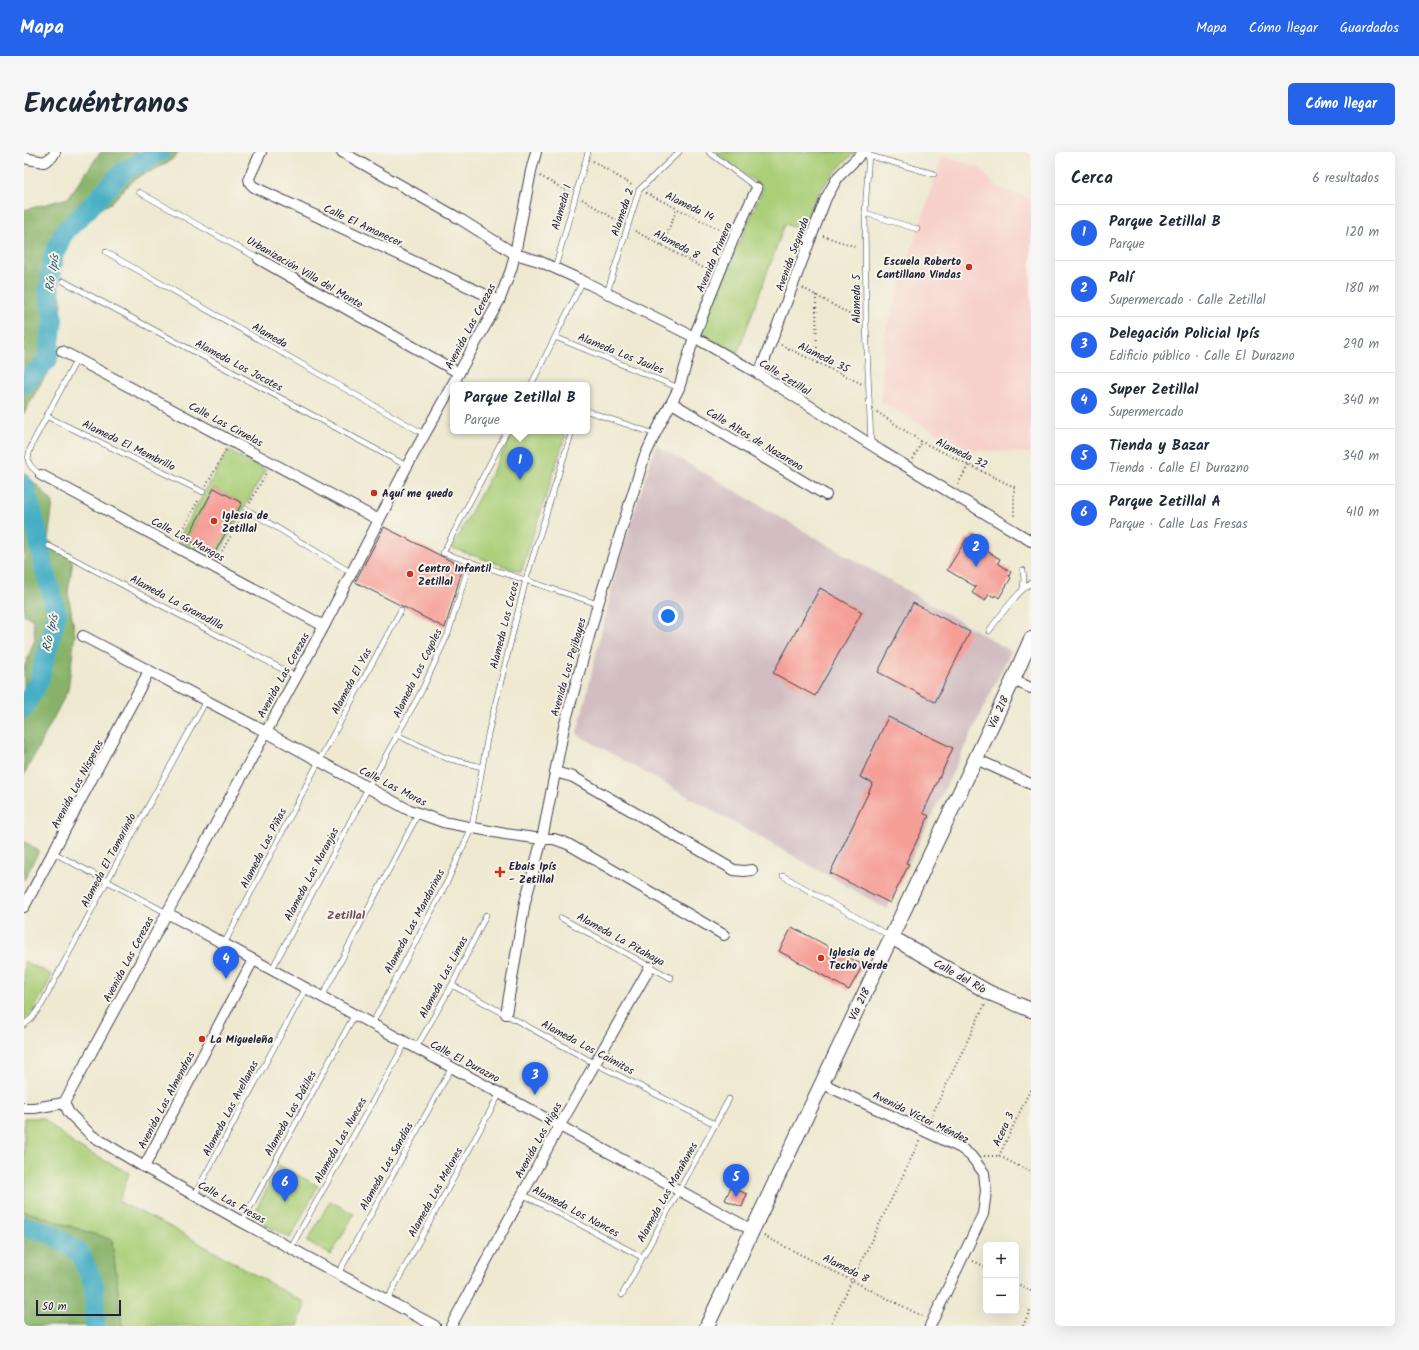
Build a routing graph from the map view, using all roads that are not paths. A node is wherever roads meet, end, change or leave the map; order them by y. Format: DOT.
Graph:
graph roads {
  1 [pos="55,152"];
  2 [pos="261,152"];
  3 [pos="342,152"];
  4 [pos="536,152"];
  5 [pos="678,152"];
  6 [pos="709,152"];
  7 [pos="865,153"];
  8 [pos="587,154"];
  9 [pos="24,158"];
  10 [pos="934,174"];
  11 [pos="758,188"];
  12 [pos="139,192"];
  13 [pos="865,213"];
  14 [pos="917,228"];
  15 [pos="106,252"];
  16 [pos="515,254"];
  17 [pos="259,259"];
  18 [pos="555,268"];
  19 [pos="63,281"];
  20 [pos="583,282"];
  21 [pos="607,293"];
  22 [pos="499,301"];
  23 [pos="555,337"];
  24 [pos="694,337"];
  25 [pos="62,351"];
  26 [pos="77,359"];
  27 [pos="759,374"];
  28 [pos="459,379"];
  29 [pos="532,382"];
  30 [pos="679,388"];
  31 [pos="450,393"];
  32 [pos="672,403"];
  33 [pos="590,412"];
  34 [pos="46,416"];
  35 [pos="424,434"];
  36 [pos="505,434"];
  37 [pos="571,434"];
  38 [pos="655,434"];
  39 [pos="872,445"];
  40 [pos="407,466"];
  41 [pos="41,475"];
  42 [pos="203,492"];
  43 [pos="826,495"];
  44 [pos="246,509"];
  45 [pos="379,520"];
  46 [pos="1031,541"];
  47 [pos="49,546"];
  48 [pos="470,561"];
  49 [pos="1023,570"];
  50 [pos="352,573"];
  51 [pos="526,579"];
  52 [pos="1031,583"];
  53 [pos="1023,588"];
  54 [pos="598,604"];
  55 [pos="401,610"];
  56 [pos="324,626"];
  57 [pos="989,631"];
  58 [pos="83,636"];
  59 [pos="1031,639"];
  60 [pos="149,671"];
  61 [pos="296,676"];
  62 [pos="1013,680"];
  63 [pos="1031,688"];
  64 [pos="206,701"];
  65 [pos="266,732"];
  66 [pos="397,735"];
  67 [pos="976,759"];
  68 [pos="319,761"];
  69 [pos="482,767"];
  70 [pos="555,772"];
  71 [pos="1031,784"];
  72 [pos="368,788"];
  73 [pos="418,814"];
  74 [pos="472,827"];
  75 [pos="542,839"];
  76 [pos="54,853"];
  77 [pos="752,870"];
  78 [pos="783,876"];
  79 [pos="107,881"];
  80 [pos="24,907"];
  81 [pos="167,913"];
  82 [pos="486,915"];
  83 [pos="561,918"];
  84 [pos="724,935"];
  85 [pos="891,937"];
  86 [pos="224,944"];
  87 [pos="253,960"];
  88 [pos="650,967"];
  89 [pos="272,969"];
  90 [pos="671,978"];
  91 [pos="452,985"];
  92 [pos="306,988"];
  93 [pos="322,997"];
  94 [pos="1031,1010"];
  95 [pos="355,1014"];
  96 [pos="506,1014"];
  97 [pos="372,1024"];
  98 [pos="24,1025"];
  99 [pos="406,1042"];
  100 [pos="416,1048"];
  101 [pos="594,1063"];
  102 [pos="452,1067"];
  103 [pos="821,1083"];
  104 [pos="500,1093"];
  105 [pos="730,1099"];
  106 [pos="64,1103"];
  107 [pos="24,1108"];
  108 [pos="715,1124"];
  109 [pos="560,1126"];
  110 [pos="144,1167"];
  111 [pos="679,1190"];
  112 [pos="522,1194"];
  113 [pos="194,1196"];
  114 [pos="242,1222"];
  115 [pos="752,1230"];
  116 [pos="291,1248"];
  117 [pos="642,1257"];
  118 [pos="338,1274"];
  119 [pos="622,1295"];
  120 [pos="387,1300"];
  121 [pos="931,1323"];
  122 [pos="436,1326"];
  123 [pos="451,1326"];
  124 [pos="707,1326"];
  1 -- 9 [label="street"];
  2 -- 22 [label="street, Calle El Amanecer"];
  3 -- 16 [label="street"];
  4 -- 16 [label="street, Avenida Las Cerezas"];
  5 -- 21 [label="lane, Alameda 2"];
  6 -- 11 [label="lane"];
  7 -- 10 [label="lane"];
  7 -- 13 [label="lane, Alameda 5"];
  7 -- 27 [label="street, Avenida Segunda"];
  8 -- 18 [label="lane, Alameda 1"];
  11 -- 24 [label="street, Avenida Primera"];
  12 -- 17 [label="lane, Urbanización Villa del Monte"];
  13 -- 14 [label="lane"];
  13 -- 39 [label="lane, Alameda 5"];
  15 -- 35 [label="lane, Alameda"];
  16 -- 18 [label="street, Calle Zetillal"];
  16 -- 22 [label="street, Avenida Las Cerezas"];
  17 -- 28 [label="street, Urbanización Villa del Monte"];
  18 -- 20 [label="street, Calle Zetillal"];
  19 -- 40 [label="lane, Alameda Los Jocotes"];
  20 -- 21 [label="street, Calle Zetillal"];
  20 -- 23 [label="lane"];
  21 -- 24 [label="street, Calle Zetillal"];
  22 -- 28 [label="street, Avenida Las Cerezas"];
  23 -- 29 [label="lane"];
  23 -- 30 [label="lane, Alameda Los Jaules"];
  24 -- 27 [label="street, Calle Zetillal"];
  24 -- 30 [label="street, Avenida Los Pejibayes"];
  25 -- 26 [label="street, Calle Las Ciruelas"];
  26 -- 34 [label="lane"];
  26 -- 45 [label="street, Calle Las Ciruelas"];
  27 -- 39 [label="street, Calle Zetillal"];
  30 -- 32 [label="street, Avenida Los Pejibayes"];
  31 -- 35 [label="street, Avenida Las Cerezas"];
  32 -- 38 [label="street, Avenida Los Pejibayes"];
  32 -- 43 [label="street, Calle Altos de Nazareno"];
  33 -- 38 [label="lane"];
  34 -- 41 [label="lane"];
  34 -- 42 [label="lane, Alameda El Membrillo"];
  35 -- 40 [label="street, Avenida Las Cerezas"];
  36 -- 48 [label="lane"];
  37 -- 51 [label="lane, Alameda Los Cocos"];
  38 -- 54 [label="street, Avenida Los Pejibayes"];
  39 -- 46 [label="street, Calle Zetillal"];
  40 -- 45 [label="street, Avenida Las Cerezas"];
  41 -- 56 [label="street, Calle Los Mangos"];
  44 -- 50 [label="lane"];
  45 -- 50 [label="street, Avenida Las Cerezas"];
  47 -- 61 [label="lane, Alameda La Granadilla"];
  48 -- 51 [label="lane"];
  48 -- 66 [label="lane, Alameda Los Coyoles"];
  49 -- 53 [label="lane"];
  50 -- 56 [label="street, Avenida Las Cerezas"];
  51 -- 54 [label="lane"];
  51 -- 69 [label="lane, Alameda Los Cocos"];
  52 -- 53 [label="lane"];
  53 -- 57 [label="lane"];
  54 -- 70 [label="street, Avenida Los Pejibayes"];
  55 -- 68 [label="lane, Alameda El Yas"];
  56 -- 61 [label="street, Avenida Las Cerezas"];
  58 -- 60 [label="street, Calle Las Moras"];
  59 -- 62 [label="main road, Vía 218"];
  60 -- 64 [label="street, Calle Las Moras"];
  60 -- 76 [label="street, Avenida Los Nísperos"];
  61 -- 65 [label="street, Avenida Las Cerezas"];
  62 -- 63 [label="street"];
  62 -- 67 [label="main road, Vía 218"];
  64 -- 65 [label="street, Calle Las Moras"];
  64 -- 79 [label="lane, Alameda El Tamarindo"];
  65 -- 68 [label="street, Calle Las Moras"];
  65 -- 81 [label="street, Avenida Las Cerezas"];
  66 -- 69 [label="lane"];
  66 -- 72 [label="lane, Alameda Los Coyoles"];
  67 -- 71 [label="street"];
  67 -- 85 [label="main road, Vía 218"];
  68 -- 72 [label="street, Calle Las Moras"];
  68 -- 86 [label="lane, Alameda Las Piñas"];
  69 -- 74 [label="lane, Alameda Los Cocos"];
  70 -- 75 [label="street, Avenida Los Pejibayes"];
  70 -- 77 [label="street"];
  72 -- 73 [label="street, Calle Las Moras"];
  72 -- 89 [label="lane, Alameda Las Naranjas"];
  73 -- 74 [label="street, Calle Las Moras"];
  73 -- 93 [label="lane"];
  74 -- 75 [label="street, Calle Las Moras"];
  74 -- 97 [label="lane, Alameda Las Mandarinas"];
  75 -- 84 [label="street, Calle Las Moras"];
  75 -- 96 [label="street, Avenida Los Pejibayes"];
  76 -- 79 [label="lane"];
  76 -- 80 [label="street, Avenida Los Nísperos"];
  78 -- 85 [label="lane"];
  79 -- 81 [label="lane"];
  79 -- 98 [label="lane, Alameda El Tamarindo"];
  81 -- 86 [label="street, Calle El Durazno"];
  81 -- 106 [label="street, Avenida Las Cerezas"];
  82 -- 91 [label="lane, Alameda Las Limas"];
  83 -- 88 [label="lane, Alameda La Pitahaya"];
  85 -- 94 [label="main road, Calle del Río"];
  85 -- 103 [label="main road, Vía 218"];
  86 -- 87 [label="street, Calle El Durazno"];
  87 -- 89 [label="street, Calle El Durazno"];
  87 -- 110 [label="street, Avenida Las Almendras"];
  88 -- 90 [label="lane, Alameda La Pitahaya"];
  88 -- 101 [label="street, Avenida Los Higos"];
  89 -- 92 [label="street, Calle El Durazno"];
  91 -- 96 [label="lane, Alameda Los Caimitos"];
  91 -- 100 [label="lane, Alameda Las Limas"];
  92 -- 93 [label="street, Calle El Durazno"];
  92 -- 113 [label="lane, Alameda Las Avellanas"];
  93 -- 95 [label="street, Calle El Durazno"];
  95 -- 97 [label="street, Calle El Durazno"];
  95 -- 114 [label="lane, Alameda Los Dátiles"];
  96 -- 101 [label="lane, Alameda Los Caimitos"];
  97 -- 99 [label="street, Calle El Durazno"];
  99 -- 100 [label="street, Calle El Durazno"];
  99 -- 116 [label="lane, Alameda Las Nueces"];
  100 -- 102 [label="street, Calle El Durazno"];
  101 -- 108 [label="lane, Alameda Los Caimitos"];
  101 -- 109 [label="street, Avenida Los Higos"];
  102 -- 104 [label="street, Calle El Durazno"];
  102 -- 118 [label="lane, Alameda Las Sandías"];
  103 -- 115 [label="main road, Vía 218"];
  103 -- 121 [label="street, Avenida Víctor Méndez"];
  104 -- 109 [label="street, Calle El Durazno"];
  104 -- 120 [label="lane, Alameda Los Melones"];
  105 -- 108 [label="lane, Alameda Los Marañones"];
  106 -- 107 [label="street"];
  106 -- 110 [label="street, Calle Las Fresas"];
  108 -- 111 [label="lane, Alameda Los Marañones"];
  109 -- 111 [label="street, Calle El Durazno"];
  109 -- 112 [label="street, Avenida Los Higos"];
  110 -- 113 [label="street, Calle Las Fresas"];
  111 -- 115 [label="street, Calle El Durazno"];
  111 -- 117 [label="lane, Alameda Los Marañones"];
  112 -- 117 [label="lane, Alameda Los Nances"];
  112 -- 123 [label="street, Avenida Los Higos"];
  113 -- 114 [label="street, Calle Las Fresas"];
  114 -- 116 [label="street, Calle Las Fresas"];
  115 -- 124 [label="main road, Vía 218"];
  116 -- 118 [label="street, Calle Las Fresas"];
  117 -- 119 [label="lane, Alameda Los Marañones"];
  118 -- 120 [label="street, Calle Las Fresas"];
  120 -- 122 [label="street, Calle Las Fresas"];
}
